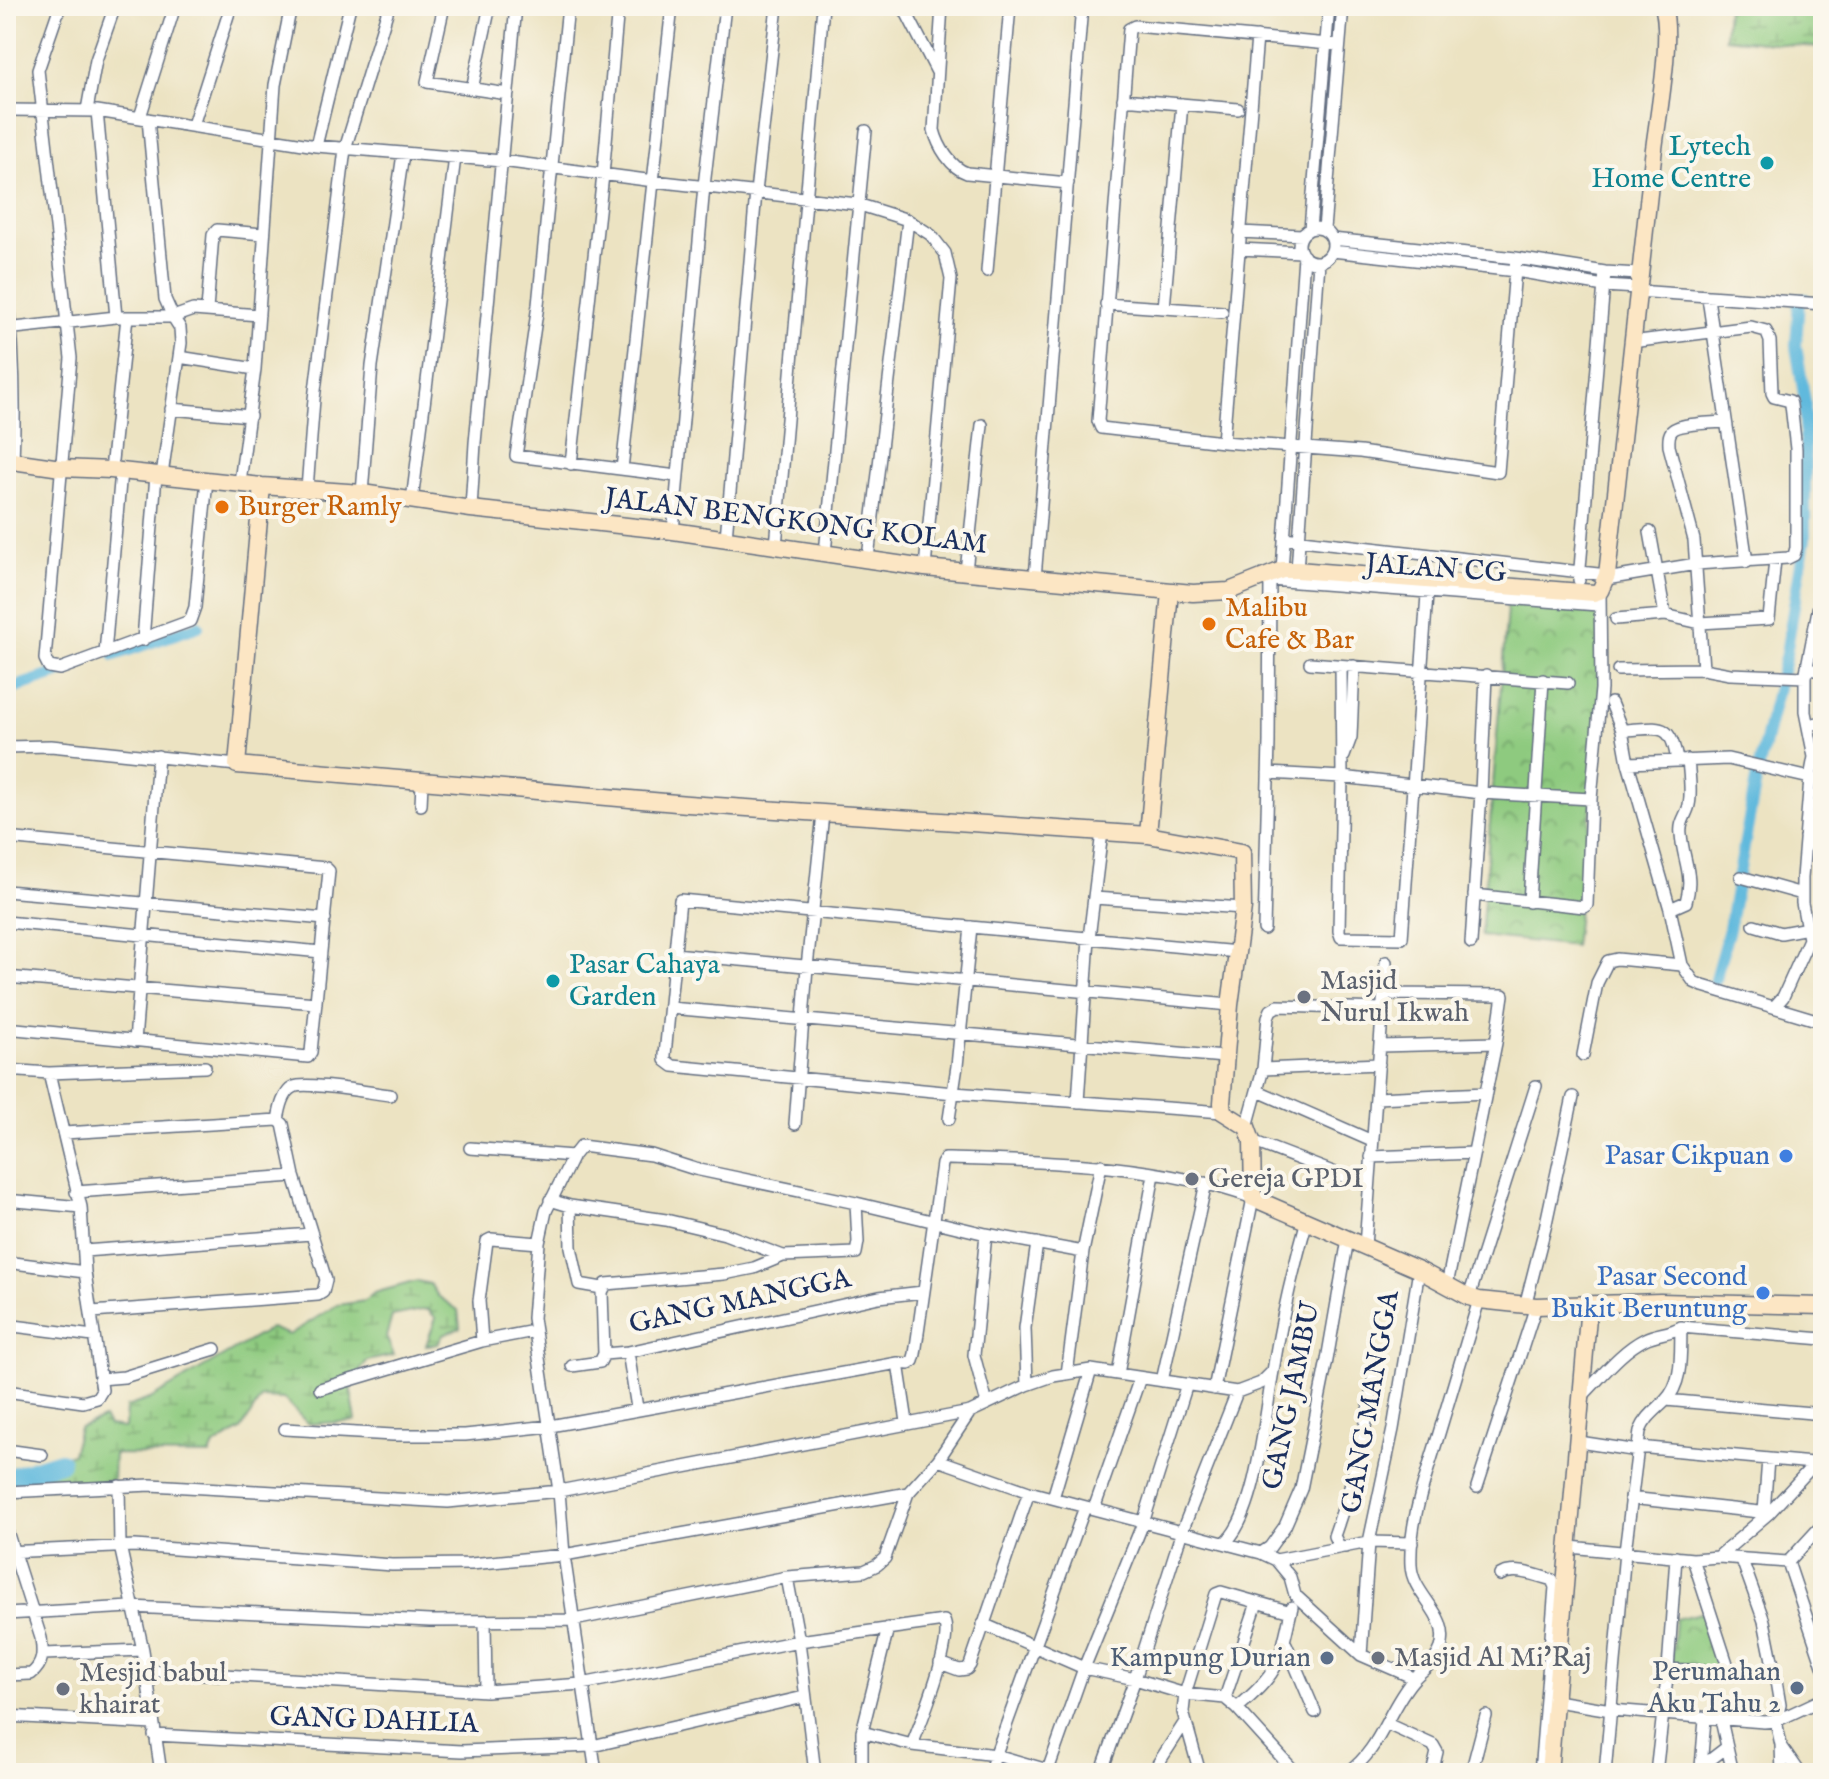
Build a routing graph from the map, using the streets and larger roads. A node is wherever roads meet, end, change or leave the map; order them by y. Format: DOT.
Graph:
graph roads {
  1 [pos="9,6"];
  2 [pos="60,6"];
  3 [pos="115,6"];
  4 [pos="175,6"];
  5 [pos="231,6"];
  6 [pos="291,6"];
  7 [pos="350,6"];
  8 [pos="389,6"];
  9 [pos="444,6"];
  10 [pos="490,6"];
  11 [pos="516,6"];
  12 [pos="568,6"];
  13 [pos="618,6"];
  14 [pos="672,6"];
  15 [pos="725,6"];
  16 [pos="777,6"];
  17 [pos="823,6"];
  18 [pos="903,6"];
  19 [pos="942,6"];
  20 [pos="1010,6"];
  21 [pos="1082,6"];
  22 [pos="1329,6"];
  23 [pos="1343,6"];
  24 [pos="1676,6"];
  25 [pos="1665,14"];
  26 [pos="6,15"];
  27 [pos="1257,37"];
  28 [pos="1326,44"];
  29 [pos="1339,45"];
  30 [pos="937,72"];
  31 [pos="472,89"];
  32 [pos="508,94"];
  33 [pos="1123,99"];
  34 [pos="1182,104"];
  35 [pos="1238,109"];
  36 [pos="6,110"];
  37 [pos="92,110"];
  38 [pos="41,111"];
  39 [pos="144,118"];
  40 [pos="193,125"];
  41 [pos="866,131"];
  42 [pos="270,139"];
  43 [pos="316,146"];
  44 [pos="345,149"];
  45 [pos="403,154"];
  46 [pos="455,157"];
  47 [pos="502,161"];
  48 [pos="552,168"];
  49 [pos="603,175"];
  50 [pos="995,176"];
  51 [pos="654,181"];
  52 [pos="1068,183"];
  53 [pos="704,186"];
  54 [pos="756,192"];
  55 [pos="808,198"];
  56 [pos="857,204"];
  57 [pos="908,220"];
  58 [pos="1240,232"];
  59 [pos="1306,232"];
  60 [pos="263,234"];
  61 [pos="1330,240"];
  62 [pos="1239,249"];
  63 [pos="1302,254"];
  64 [pos="1319,262"];
  65 [pos="1516,264"];
  66 [pos="6,269"];
  67 [pos="987,271"];
  68 [pos="1605,272"];
  69 [pos="1637,284"];
  70 [pos="1604,286"];
  71 [pos="1708,298"];
  72 [pos="1106,304"];
  73 [pos="1818,304"];
  74 [pos="1164,308"];
  75 [pos="207,310"];
  76 [pos="1222,312"];
  77 [pos="259,315"];
  78 [pos="122,317"];
  79 [pos="173,317"];
  80 [pos="67,321"];
  81 [pos="9,328"];
  82 [pos="1712,332"];
  83 [pos="1631,342"];
  84 [pos="179,357"];
  85 [pos="255,369"];
  86 [pos="171,409"];
  87 [pos="250,416"];
  88 [pos="1725,422"];
  89 [pos="982,425"];
  90 [pos="1223,442"];
  91 [pos="1290,447"];
  92 [pos="1306,448"];
  93 [pos="10,460"];
  94 [pos="571,464"];
  95 [pos="61,468"];
  96 [pos="622,469"];
  97 [pos="116,471"];
  98 [pos="159,475"];
  99 [pos="677,476"];
  100 [pos="207,479"];
  101 [pos="240,482"];
  102 [pos="262,486"];
  103 [pos="307,489"];
  104 [pos="362,493"];
  105 [pos="412,501"];
  106 [pos="471,509"];
  107 [pos="673,531"];
  108 [pos="1650,532"];
  109 [pos="726,538"];
  110 [pos="1284,538"];
  111 [pos="1300,540"];
  112 [pos="776,546"];
  113 [pos="825,553"];
  114 [pos="868,558"];
  115 [pos="1775,560"];
  116 [pos="1747,562"];
  117 [pos="1696,564"];
  118 [pos="925,568"];
  119 [pos="1658,569"];
  120 [pos="966,571"];
  121 [pos="1580,573"];
  122 [pos="1280,574"];
  123 [pos="1035,578"];
  124 [pos="1823,584"];
  125 [pos="1428,586"];
  126 [pos="1603,588"];
  127 [pos="1170,591"];
  128 [pos="1578,592"];
  129 [pos="1821,604"];
  130 [pos="1665,615"];
  131 [pos="1616,619"];
  132 [pos="1700,623"];
  133 [pos="143,640"];
  134 [pos="105,653"];
  135 [pos="1310,663"];
  136 [pos="1341,666"];
  137 [pos="1354,666"];
  138 [pos="1703,669"];
  139 [pos="1422,670"];
  140 [pos="1618,670"];
  141 [pos="1823,671"];
  142 [pos="1806,673"];
  143 [pos="1486,675"];
  144 [pos="1543,680"];
  145 [pos="1568,683"];
  146 [pos="1611,703"];
  147 [pos="1823,722"];
  148 [pos="1808,725"];
  149 [pos="1622,730"];
  150 [pos="6,747"];
  151 [pos="158,756"];
  152 [pos="1342,760"];
  153 [pos="1682,761"];
  154 [pos="1628,763"];
  155 [pos="237,765"];
  156 [pos="1268,773"];
  157 [pos="1342,777"];
  158 [pos="1810,778"];
  159 [pos="1823,781"];
  160 [pos="422,783"];
  161 [pos="1412,784"];
  162 [pos="1481,793"];
  163 [pos="1536,795"];
  164 [pos="1591,799"];
  165 [pos="421,805"];
  166 [pos="823,814"];
  167 [pos="1102,832"];
  168 [pos="1148,835"];
  169 [pos="1805,837"];
  170 [pos="6,838"];
  171 [pos="1823,838"];
  172 [pos="151,851"];
  173 [pos="1242,852"];
  174 [pos="1266,853"];
  175 [pos="1741,877"];
  176 [pos="6,891"];
  177 [pos="1802,894"];
  178 [pos="1474,895"];
  179 [pos="1094,898"];
  180 [pos="1529,902"];
  181 [pos="146,903"];
  182 [pos="1243,908"];
  183 [pos="1670,909"];
  184 [pos="813,912"];
  185 [pos="325,919"];
  186 [pos="6,922"];
  187 [pos="1754,925"];
  188 [pos="971,927"];
  189 [pos="1808,928"];
  190 [pos="1264,929"];
  191 [pos="1823,933"];
  192 [pos="142,936"];
  193 [pos="1089,938"];
  194 [pos="1471,943"];
  195 [pos="321,952"];
  196 [pos="1238,952"];
  197 [pos="674,954"];
  198 [pos="1386,962"];
  199 [pos="1682,965"];
  200 [pos="807,967"];
  201 [pos="6,977"];
  202 [pos="967,980"];
  203 [pos="138,988"];
  204 [pos="1084,994"];
  205 [pos="1384,994"];
  206 [pos="316,1003"];
  207 [pos="1230,1005"];
  208 [pos="1775,1006"];
  209 [pos="670,1008"];
  210 [pos="1383,1009"];
  211 [pos="802,1022"];
  212 [pos="1823,1022"];
  213 [pos="6,1028"];
  214 [pos="961,1034"];
  215 [pos="135,1041"];
  216 [pos="1496,1043"];
  217 [pos="1083,1044"];
  218 [pos="1380,1046"];
  219 [pos="1583,1055"];
  220 [pos="1224,1057"];
  221 [pos="1379,1064"];
  222 [pos="205,1067"];
  223 [pos="1263,1069"];
  224 [pos="6,1070"];
  225 [pos="49,1073"];
  226 [pos="798,1078"];
  227 [pos="1536,1086"];
  228 [pos="1258,1091"];
  229 [pos="954,1093"];
  230 [pos="1486,1093"];
  231 [pos="390,1095"];
  232 [pos="1573,1097"];
  233 [pos="1376,1098"];
  234 [pos="1078,1102"];
  235 [pos="1223,1112"];
  236 [pos="949,1119"];
  237 [pos="278,1120"];
  238 [pos="795,1124"];
  239 [pos="64,1133"];
  240 [pos="1250,1134"];
  241 [pos="1372,1141"];
  242 [pos="470,1148"];
  243 [pos="1474,1153"];
  244 [pos="573,1156"];
  245 [pos="1371,1157"];
  246 [pos="1101,1165"];
  247 [pos="1154,1174"];
  248 [pos="294,1176"];
  249 [pos="1206,1183"];
  250 [pos="1369,1186"];
  251 [pos="76,1192"];
  252 [pos="1253,1198"];
  253 [pos="6,1200"];
  254 [pos="550,1200"];
  255 [pos="856,1203"];
  256 [pos="570,1206"];
  257 [pos="81,1207"];
  258 [pos="1307,1220"];
  259 [pos="934,1222"];
  260 [pos="311,1234"];
  261 [pos="986,1234"];
  262 [pos="1348,1239"];
  263 [pos="539,1243"];
  264 [pos="1037,1243"];
  265 [pos="1365,1246"];
  266 [pos="84,1251"];
  267 [pos="1083,1252"];
  268 [pos="783,1256"];
  269 [pos="6,1262"];
  270 [pos="1419,1270"];
  271 [pos="85,1272"];
  272 [pos="1447,1285"];
  273 [pos="602,1288"];
  274 [pos="923,1292"];
  275 [pos="1474,1298"];
  276 [pos="1589,1305"];
  277 [pos="1530,1306"];
  278 [pos="1823,1306"];
  279 [pos="92,1312"];
  280 [pos="6,1325"];
  281 [pos="1681,1327"];
  282 [pos="534,1331"];
  283 [pos="93,1336"];
  284 [pos="1823,1339"];
  285 [pos="482,1341"];
  286 [pos="215,1349"];
  287 [pos="1376,1350"];
  288 [pos="628,1352"];
  289 [pos="604,1354"];
  290 [pos="898,1363"];
  291 [pos="572,1366"];
  292 [pos="1091,1370"];
  293 [pos="1273,1371"];
  294 [pos="1067,1374"];
  295 [pos="1118,1374"];
  296 [pos="1140,1378"];
  297 [pos="100,1379"];
  298 [pos="1162,1381"];
  299 [pos="1187,1384"];
  300 [pos="1027,1385"];
  301 [pos="320,1389"];
  302 [pos="1214,1389"];
  303 [pos="6,1391"];
  304 [pos="1237,1392"];
  305 [pos="1583,1395"];
  306 [pos="1666,1400"];
  307 [pos="987,1404"];
  308 [pos="637,1408"];
  309 [pos="970,1412"];
  310 [pos="1823,1414"];
  311 [pos="907,1422"];
  312 [pos="550,1426"];
  313 [pos="285,1429"];
  314 [pos="1579,1442"];
  315 [pos="1638,1449"];
  316 [pos="6,1450"];
  317 [pos="42,1455"];
  318 [pos="1768,1459"];
  319 [pos="938,1460"];
  320 [pos="1820,1461"];
  321 [pos="119,1486"];
  322 [pos="1477,1487"];
  323 [pos="559,1491"];
  324 [pos="6,1492"];
  325 [pos="1029,1492"];
  326 [pos="908,1493"];
  327 [pos="1053,1498"];
  328 [pos="1630,1498"];
  329 [pos="1089,1508"];
  330 [pos="1767,1512"];
  331 [pos="1143,1523"];
  332 [pos="1823,1525"];
  333 [pos="6,1528"];
  334 [pos="1182,1531"];
  335 [pos="1226,1542"];
  336 [pos="1369,1542"];
  337 [pos="1412,1543"];
  338 [pos="120,1546"];
  339 [pos="1345,1547"];
  340 [pos="1570,1547"];
  341 [pos="10,1551"];
  342 [pos="1625,1552"];
  343 [pos="1261,1553"];
  344 [pos="564,1555"];
  345 [pos="1676,1557"];
  346 [pos="1718,1557"];
  347 [pos="1693,1559"];
  348 [pos="1276,1560"];
  349 [pos="1742,1560"];
  350 [pos="1788,1562"];
  351 [pos="1500,1575"];
  352 [pos="787,1577"];
  353 [pos="1295,1595"];
  354 [pos="1257,1603"];
  355 [pos="131,1607"];
  356 [pos="1291,1612"];
  357 [pos="33,1613"];
  358 [pos="6,1614"];
  359 [pos="574,1620"];
  360 [pos="485,1621"];
  361 [pos="983,1624"];
  362 [pos="888,1628"];
  363 [pos="799,1641"];
  364 [pos="1286,1644"];
  365 [pos="1036,1646"];
  366 [pos="143,1650"];
  367 [pos="44,1654"];
  368 [pos="1361,1655"];
  369 [pos="940,1663"];
  370 [pos="1823,1666"];
  371 [pos="1084,1668"];
  372 [pos="1668,1669"];
  373 [pos="145,1670"];
  374 [pos="1730,1673"];
  375 [pos="6,1675"];
  376 [pos="1775,1675"];
  377 [pos="1414,1678"];
  378 [pos="1135,1679"];
  379 [pos="582,1684"];
  380 [pos="486,1691"];
  381 [pos="1185,1694"];
  382 [pos="804,1697"];
  383 [pos="1225,1698"];
  384 [pos="1823,1699"];
  385 [pos="1556,1701"];
  386 [pos="1237,1708"];
  387 [pos="1611,1710"];
  388 [pos="1315,1712"];
  389 [pos="1664,1714"];
  390 [pos="6,1716"];
  391 [pos="1486,1716"];
  392 [pos="1705,1719"];
  393 [pos="1721,1720"];
  394 [pos="1776,1721"];
  395 [pos="1185,1722"];
  396 [pos="1387,1724"];
  397 [pos="154,1730"];
  398 [pos="862,1732"];
  399 [pos="912,1745"];
  400 [pos="1781,1745"];
  401 [pos="592,1746"];
  402 [pos="1727,1747"];
  403 [pos="996,1755"];
  404 [pos="1697,1770"];
  405 [pos="1051,1772"];
  406 [pos="161,1773"];
  407 [pos="596,1773"];
  408 [pos="803,1773"];
  409 [pos="816,1773"];
  410 [pos="862,1773"];
  411 [pos="989,1773"];
  412 [pos="1101,1773"];
  413 [pos="1152,1773"];
  414 [pos="1200,1773"];
  415 [pos="1296,1773"];
  416 [pos="1347,1773"];
  417 [pos="1432,1773"];
  418 [pos="1471,1773"];
  419 [pos="1540,1773"];
  420 [pos="1549,1773"];
  421 [pos="1605,1773"];
  422 [pos="1656,1773"];
  423 [pos="1733,1773"];
  424 [pos="1782,1773"];
  425 [pos="1800,1773"];
  1 -- 26 [label="street"];
  2 -- 38 [label="street"];
  3 -- 37 [label="street"];
  4 -- 39 [label="street"];
  5 -- 40 [label="street"];
  6 -- 42 [label="street"];
  7 -- 43 [label="street"];
  8 -- 44 [label="street"];
  9 -- 31 [label="street"];
  10 -- 31 [label="street"];
  11 -- 32 [label="street"];
  12 -- 48 [label="street"];
  13 -- 49 [label="street"];
  14 -- 51 [label="street"];
  15 -- 53 [label="street"];
  16 -- 54 [label="street"];
  17 -- 55 [label="street"];
  18 -- 30 [label="street"];
  19 -- 30 [label="street"];
  20 -- 50 [label="street"];
  21 -- 52 [label="street"];
  22 -- 28 [label="street"];
  23 -- 29 [label="street"];
  24 -- 25 [label="street"];
  25 -- 69 [label="street"];
  27 -- 28 [label="street"];
  27 -- 33 [label="street"];
  27 -- 58 [label="street"];
  28 -- 29 [label="street"];
  28 -- 59 [label="street"];
  29 -- 61 [label="street"];
  30 -- 50 [label="street"];
  31 -- 32 [label="street"];
  32 -- 47 [label="street"];
  33 -- 34 [label="street"];
  33 -- 72 [label="street"];
  34 -- 35 [label="street"];
  34 -- 74 [label="street"];
  36 -- 38 [label="street"];
  37 -- 38 [label="street"];
  37 -- 39 [label="street"];
  37 -- 78 [label="street"];
  38 -- 80 [label="street"];
  39 -- 40 [label="street"];
  39 -- 79 [label="street"];
  40 -- 42 [label="street"];
  41 -- 56 [label="street"];
  42 -- 43 [label="street"];
  42 -- 60 [label="street"];
  43 -- 44 [label="street"];
  44 -- 45 [label="street"];
  44 -- 103 [label="street"];
  45 -- 46 [label="street"];
  45 -- 104 [label="street"];
  46 -- 47 [label="street"];
  46 -- 105 [label="street"];
  47 -- 48 [label="street"];
  47 -- 106 [label="street"];
  48 -- 49 [label="street"];
  48 -- 94 [label="street"];
  49 -- 51 [label="street"];
  49 -- 94 [label="street"];
  50 -- 52 [label="street"];
  50 -- 67 [label="street"];
  51 -- 53 [label="street"];
  51 -- 96 [label="street"];
  52 -- 123 [label="street"];
  53 -- 54 [label="street"];
  53 -- 99 [label="street"];
  54 -- 55 [label="street"];
  54 -- 109 [label="street"];
  55 -- 56 [label="street"];
  55 -- 112 [label="street"];
  56 -- 57 [label="street"];
  56 -- 113 [label="street"];
  57 -- 114 [label="street"];
  57 -- 118 [label="street"];
  58 -- 59 [label="street"];
  58 -- 62 [label="street"];
  59 -- 61 [label="street"];
  59 -- 63 [label="street"];
  60 -- 75 [label="street"];
  60 -- 77 [label="street"];
  61 -- 64 [label="street"];
  61 -- 65 [label="street"];
  62 -- 63 [label="street"];
  62 -- 90 [label="street"];
  63 -- 64 [label="street"];
  63 -- 91 [label="street"];
  64 -- 92 [label="street"];
  65 -- 68 [label="street"];
  65 -- 70 [label="street"];
  65 -- 92 [label="street"];
  66 -- 81 [label="street"];
  68 -- 69 [label="street"];
  68 -- 70 [label="street"];
  69 -- 70 [label="street"];
  69 -- 71 [label="street"];
  69 -- 83 [label="street"];
  70 -- 121 [label="street"];
  71 -- 73 [label="street"];
  71 -- 82 [label="street"];
  72 -- 74 [label="street"];
  72 -- 90 [label="street"];
  74 -- 76 [label="street"];
  75 -- 77 [label="street"];
  75 -- 79 [label="street"];
  77 -- 85 [label="street"];
  78 -- 79 [label="street"];
  78 -- 80 [label="street"];
  78 -- 97 [label="street"];
  79 -- 84 [label="street"];
  80 -- 81 [label="street"];
  80 -- 95 [label="street"];
  81 -- 93 [label="street"];
  82 -- 83 [label="street"];
  82 -- 88 [label="street"];
  82 -- 115 [label="street"];
  83 -- 126 [label="street"];
  84 -- 85 [label="street"];
  84 -- 86 [label="street"];
  85 -- 87 [label="street"];
  86 -- 87 [label="street"];
  86 -- 98 [label="street"];
  87 -- 101 [label="street"];
  88 -- 116 [label="street"];
  88 -- 117 [label="street"];
  89 -- 120 [label="street"];
  90 -- 91 [label="street"];
  91 -- 92 [label="street"];
  91 -- 110 [label="street"];
  92 -- 111 [label="street"];
  93 -- 95 [label="street, JALAN BENGKONG KOLAM"];
  94 -- 96 [label="street"];
  95 -- 97 [label="street, JALAN BENGKONG KOLAM"];
  95 -- 134 [label="street"];
  96 -- 99 [label="street"];
  97 -- 98 [label="street, JALAN BENGKONG KOLAM"];
  97 -- 134 [label="street"];
  98 -- 100 [label="street, JALAN BENGKONG KOLAM"];
  98 -- 133 [label="street"];
  99 -- 107 [label="street"];
  100 -- 101 [label="street, JALAN BENGKONG KOLAM"];
  100 -- 133 [label="street"];
  101 -- 102 [label="street, JALAN BENGKONG KOLAM"];
  102 -- 103 [label="street, JALAN BENGKONG KOLAM"];
  102 -- 155 [label="street"];
  103 -- 104 [label="street, JALAN BENGKONG KOLAM"];
  104 -- 105 [label="street, JALAN BENGKONG KOLAM"];
  105 -- 106 [label="street, JALAN BENGKONG KOLAM"];
  106 -- 107 [label="street, JALAN BENGKONG KOLAM"];
  107 -- 109 [label="street, JALAN BENGKONG KOLAM"];
  108 -- 119 [label="street"];
  109 -- 112 [label="street, JALAN BENGKONG KOLAM"];
  110 -- 111 [label="street"];
  110 -- 122 [label="street"];
  111 -- 121 [label="street"];
  111 -- 122 [label="street"];
  112 -- 113 [label="street, JALAN BENGKONG KOLAM"];
  113 -- 114 [label="street, JALAN BENGKONG KOLAM"];
  114 -- 118 [label="street, JALAN BENGKONG KOLAM"];
  115 -- 116 [label="street"];
  115 -- 132 [label="street"];
  116 -- 117 [label="street"];
  117 -- 119 [label="street"];
  117 -- 132 [label="street"];
  118 -- 120 [label="street, JALAN BENGKONG KOLAM"];
  119 -- 126 [label="street"];
  119 -- 130 [label="street"];
  120 -- 123 [label="street, JALAN BENGKONG KOLAM"];
  121 -- 126 [label="street"];
  121 -- 128 [label="street"];
  122 -- 125 [label="street, JALAN BENGKONG KOLAM"];
  122 -- 125 [label="street, JALAN CG"];
  122 -- 127 [label="street, JALAN BENGKONG KOLAM"];
  122 -- 156 [label="street"];
  123 -- 127 [label="street, JALAN BENGKONG KOLAM"];
  124 -- 129 [label="street"];
  125 -- 126 [label="street, JALAN CG"];
  125 -- 128 [label="street, JALAN BENGKONG KOLAM"];
  125 -- 139 [label="street"];
  126 -- 128 [label="street, JALAN BENGKONG KOLAM"];
  126 -- 164 [label="street"];
  127 -- 168 [label="street"];
  129 -- 142 [label="street"];
  130 -- 131 [label="street"];
  130 -- 132 [label="street"];
  132 -- 138 [label="street"];
  133 -- 134 [label="street"];
  135 -- 136 [label="street"];
  136 -- 137 [label="street"];
  136 -- 152 [label="street"];
  137 -- 139 [label="street"];
  137 -- 152 [label="street"];
  138 -- 140 [label="street"];
  138 -- 142 [label="street"];
  139 -- 143 [label="street"];
  139 -- 161 [label="street"];
  141 -- 142 [label="street"];
  142 -- 148 [label="street"];
  143 -- 144 [label="street"];
  143 -- 162 [label="street"];
  144 -- 145 [label="street"];
  144 -- 163 [label="street"];
  146 -- 149 [label="street"];
  147 -- 148 [label="street"];
  148 -- 158 [label="street"];
  149 -- 153 [label="street"];
  149 -- 154 [label="street"];
  150 -- 151 [label="street"];
  151 -- 155 [label="street"];
  151 -- 172 [label="street"];
  152 -- 157 [label="street"];
  153 -- 154 [label="street"];
  153 -- 158 [label="street"];
  153 -- 183 [label="street"];
  154 -- 183 [label="street"];
  155 -- 160 [label="street"];
  156 -- 157 [label="street"];
  156 -- 174 [label="street"];
  157 -- 161 [label="street"];
  157 -- 161 [label="street"];
  158 -- 159 [label="street"];
  158 -- 169 [label="street"];
  160 -- 165 [label="street"];
  160 -- 166 [label="street"];
  161 -- 162 [label="street"];
  162 -- 163 [label="street"];
  162 -- 178 [label="street"];
  163 -- 164 [label="street"];
  163 -- 180 [label="street"];
  164 -- 180 [label="street"];
  166 -- 167 [label="street"];
  166 -- 184 [label="street"];
  167 -- 168 [label="street"];
  167 -- 179 [label="street"];
  168 -- 173 [label="street"];
  169 -- 171 [label="street"];
  169 -- 177 [label="street"];
  170 -- 172 [label="street"];
  172 -- 181 [label="street"];
  172 -- 185 [label="street"];
  173 -- 174 [label="street"];
  173 -- 182 [label="street"];
  174 -- 190 [label="street"];
  175 -- 177 [label="street"];
  176 -- 181 [label="street"];
  177 -- 189 [label="street"];
  178 -- 180 [label="street"];
  178 -- 194 [label="street"];
  179 -- 182 [label="street"];
  179 -- 193 [label="street"];
  181 -- 185 [label="street"];
  181 -- 192 [label="street"];
  182 -- 196 [label="street"];
  183 -- 199 [label="street"];
  184 -- 188 [label="street"];
  184 -- 197 [label="street"];
  184 -- 200 [label="street"];
  185 -- 195 [label="street"];
  186 -- 192 [label="street"];
  187 -- 189 [label="street"];
  188 -- 193 [label="street"];
  188 -- 202 [label="street"];
  189 -- 191 [label="street"];
  189 -- 208 [label="street"];
  192 -- 195 [label="street"];
  192 -- 203 [label="street"];
  193 -- 196 [label="street"];
  193 -- 204 [label="street"];
  195 -- 206 [label="street"];
  196 -- 207 [label="street"];
  197 -- 200 [label="street"];
  197 -- 209 [label="street"];
  198 -- 205 [label="street"];
  199 -- 208 [label="street"];
  199 -- 219 [label="street"];
  200 -- 202 [label="street"];
  200 -- 211 [label="street"];
  201 -- 203 [label="street"];
  202 -- 204 [label="street"];
  202 -- 214 [label="street"];
  203 -- 206 [label="street"];
  203 -- 215 [label="street"];
  204 -- 207 [label="street"];
  204 -- 217 [label="street"];
  205 -- 210 [label="street"];
  205 -- 216 [label="street"];
  206 -- 215 [label="street"];
  207 -- 220 [label="street"];
  208 -- 212 [label="street"];
  209 -- 211 [label="street"];
  209 -- 226 [label="street"];
  210 -- 218 [label="street"];
  210 -- 223 [label="street"];
  211 -- 214 [label="street"];
  211 -- 226 [label="street"];
  213 -- 215 [label="street"];
  214 -- 217 [label="street"];
  214 -- 229 [label="street"];
  216 -- 218 [label="street"];
  216 -- 230 [label="street"];
  217 -- 220 [label="street"];
  217 -- 234 [label="street"];
  218 -- 221 [label="street"];
  220 -- 235 [label="street"];
  221 -- 223 [label="street"];
  221 -- 233 [label="street"];
  222 -- 225 [label="street"];
  223 -- 228 [label="street"];
  224 -- 225 [label="street"];
  225 -- 239 [label="street"];
  226 -- 229 [label="street"];
  226 -- 238 [label="street"];
  227 -- 275 [label="street"];
  228 -- 240 [label="street"];
  228 -- 241 [label="street"];
  229 -- 234 [label="street"];
  229 -- 236 [label="street"];
  230 -- 233 [label="street"];
  230 -- 243 [label="street"];
  231 -- 237 [label="street"];
  232 -- 277 [label="street"];
  233 -- 241 [label="street"];
  234 -- 235 [label="street"];
  235 -- 240 [label="street"];
  237 -- 239 [label="street"];
  237 -- 248 [label="street"];
  239 -- 251 [label="street"];
  240 -- 250 [label="street"];
  240 -- 252 [label="street"];
  241 -- 245 [label="street"];
  242 -- 244 [label="street"];
  243 -- 245 [label="street"];
  243 -- 272 [label="street"];
  244 -- 254 [label="street"];
  244 -- 255 [label="street"];
  245 -- 250 [label="street"];
  246 -- 247 [label="street"];
  246 -- 259 [label="street"];
  246 -- 267 [label="street"];
  247 -- 249 [label="street"];
  247 -- 295 [label="street"];
  248 -- 251 [label="street"];
  248 -- 260 [label="street"];
  249 -- 252 [label="street"];
  249 -- 298 [label="street"];
  250 -- 265 [label="street"];
  251 -- 257 [label="street"];
  252 -- 258 [label="street"];
  252 -- 302 [label="street"];
  253 -- 257 [label="street"];
  254 -- 256 [label="street"];
  254 -- 263 [label="street"];
  255 -- 259 [label="street"];
  255 -- 268 [label="street"];
  256 -- 268 [label="street"];
  256 -- 273 [label="street"];
  257 -- 266 [label="street"];
  258 -- 262 [label="street"];
  258 -- 293 [label="street"];
  259 -- 261 [label="street"];
  259 -- 274 [label="street"];
  260 -- 266 [label="street"];
  260 -- 279 [label="street"];
  261 -- 264 [label="street"];
  261 -- 307 [label="street"];
  262 -- 265 [label="street"];
  262 -- 343 [label="street, GANG JAMBU"];
  263 -- 282 [label="street"];
  263 -- 285 [label="street"];
  264 -- 267 [label="street"];
  264 -- 300 [label="street"];
  265 -- 270 [label="street"];
  266 -- 271 [label="street"];
  267 -- 294 [label="street"];
  268 -- 273 [label="street"];
  269 -- 271 [label="street"];
  270 -- 272 [label="street"];
  270 -- 336 [label="street, GANG MANGGA"];
  271 -- 279 [label="street"];
  272 -- 275 [label="street"];
  273 -- 289 [label="street"];
  274 -- 288 [label="street, GANG MANGGA"];
  274 -- 290 [label="street"];
  275 -- 277 [label="street"];
  275 -- 337 [label="street"];
  276 -- 277 [label="street"];
  276 -- 278 [label="street"];
  276 -- 305 [label="street"];
  277 -- 322 [label="street"];
  279 -- 283 [label="street"];
  280 -- 283 [label="street"];
  281 -- 284 [label="street"];
  281 -- 305 [label="street"];
  281 -- 306 [label="street"];
  282 -- 285 [label="street"];
  282 -- 312 [label="street"];
  283 -- 297 [label="street"];
  285 -- 301 [label="street"];
  286 -- 297 [label="street"];
  287 -- 339 [label="street"];
  288 -- 289 [label="street, GANG MANGGA"];
  288 -- 308 [label="street"];
  289 -- 291 [label="street, GANG MANGGA"];
  290 -- 308 [label="street"];
  290 -- 311 [label="street"];
  292 -- 294 [label="street"];
  292 -- 295 [label="street"];
  292 -- 327 [label="street"];
  293 -- 304 [label="street"];
  293 -- 335 [label="street"];
  294 -- 300 [label="street"];
  295 -- 296 [label="street"];
  296 -- 298 [label="street"];
  296 -- 329 [label="street"];
  297 -- 303 [label="street"];
  298 -- 299 [label="street"];
  299 -- 302 [label="street"];
  299 -- 331 [label="street"];
  300 -- 307 [label="street"];
  302 -- 304 [label="street"];
  304 -- 334 [label="street"];
  305 -- 314 [label="street"];
  306 -- 310 [label="street"];
  306 -- 315 [label="street"];
  307 -- 309 [label="street"];
  308 -- 312 [label="street"];
  309 -- 311 [label="street"];
  309 -- 319 [label="street"];
  311 -- 323 [label="street"];
  312 -- 313 [label="street"];
  312 -- 323 [label="street"];
  314 -- 315 [label="street"];
  314 -- 340 [label="street"];
  315 -- 318 [label="street"];
  315 -- 328 [label="street"];
  316 -- 317 [label="street"];
  318 -- 320 [label="street"];
  318 -- 330 [label="street"];
  319 -- 325 [label="street"];
  319 -- 326 [label="street"];
  320 -- 330 [label="street"];
  321 -- 323 [label="street"];
  321 -- 324 [label="street"];
  321 -- 338 [label="street"];
  323 -- 344 [label="street"];
  325 -- 327 [label="street"];
  325 -- 361 [label="street"];
  326 -- 344 [label="street"];
  326 -- 352 [label="street"];
  327 -- 329 [label="street"];
  328 -- 330 [label="street"];
  328 -- 342 [label="street"];
  329 -- 331 [label="street"];
  329 -- 365 [label="street"];
  330 -- 346 [label="street"];
  331 -- 334 [label="street"];
  331 -- 371 [label="street"];
  332 -- 350 [label="street"];
  333 -- 341 [label="street"];
  334 -- 335 [label="street"];
  334 -- 378 [label="street"];
  335 -- 343 [label="street"];
  336 -- 337 [label="street"];
  336 -- 339 [label="street"];
  336 -- 368 [label="street, GANG MANGGA"];
  337 -- 377 [label="street"];
  338 -- 341 [label="street"];
  338 -- 344 [label="street"];
  338 -- 355 [label="street"];
  339 -- 348 [label="street"];
  340 -- 342 [label="street"];
  340 -- 385 [label="street"];
  341 -- 357 [label="street"];
  342 -- 345 [label="street"];
  342 -- 387 [label="street"];
  343 -- 348 [label="street"];
  344 -- 359 [label="street"];
  345 -- 347 [label="street"];
  345 -- 372 [label="street"];
  346 -- 347 [label="street"];
  346 -- 349 [label="street"];
  347 -- 374 [label="street"];
  348 -- 353 [label="street"];
  349 -- 350 [label="street"];
  349 -- 376 [label="street"];
  350 -- 370 [label="street"];
  351 -- 419 [label="street"];
  352 -- 359 [label="street"];
  352 -- 363 [label="street"];
  353 -- 356 [label="street"];
  353 -- 368 [label="street"];
  354 -- 356 [label="street"];
  354 -- 381 [label="street"];
  354 -- 383 [label="street"];
  355 -- 357 [label="street"];
  355 -- 360 [label="street"];
  355 -- 366 [label="street"];
  356 -- 364 [label="street"];
  357 -- 358 [label="street"];
  357 -- 367 [label="street"];
  359 -- 360 [label="street"];
  359 -- 379 [label="street"];
  360 -- 380 [label="street"];
  361 -- 365 [label="street"];
  361 -- 369 [label="street"];
  362 -- 363 [label="street"];
  362 -- 369 [label="street"];
  362 -- 398 [label="street"];
  363 -- 379 [label="street"];
  363 -- 382 [label="street"];
  364 -- 386 [label="street"];
  364 -- 388 [label="street"];
  365 -- 371 [label="street"];
  365 -- 403 [label="street"];
  366 -- 367 [label="street"];
  366 -- 373 [label="street"];
  367 -- 375 [label="street"];
  368 -- 377 [label="street"];
  369 -- 399 [label="street"];
  371 -- 378 [label="street"];
  371 -- 405 [label="street"];
  372 -- 374 [label="street"];
  372 -- 389 [label="street"];
  373 -- 380 [label="street"];
  373 -- 397 [label="street"];
  374 -- 376 [label="street"];
  376 -- 394 [label="street"];
  377 -- 396 [label="street"];
  378 -- 381 [label="street"];
  378 -- 412 [label="street"];
  379 -- 380 [label="street"];
  379 -- 401 [label="street"];
  381 -- 383 [label="street"];
  381 -- 395 [label="street"];
  382 -- 401 [label="street, GANG DAHLIA"];
  382 -- 409 [label="street"];
  383 -- 386 [label="street"];
  384 -- 394 [label="street"];
  385 -- 387 [label="street"];
  385 -- 420 [label="street"];
  386 -- 415 [label="street"];
  387 -- 389 [label="street"];
  387 -- 421 [label="street"];
  389 -- 392 [label="street"];
  389 -- 422 [label="street"];
  390 -- 397 [label="street, GANG DAHLIA"];
  391 -- 418 [label="street"];
  392 -- 393 [label="street"];
  392 -- 404 [label="street"];
  393 -- 394 [label="street"];
  393 -- 402 [label="street"];
  394 -- 400 [label="street"];
  395 -- 413 [label="street"];
  395 -- 414 [label="street"];
  396 -- 416 [label="street"];
  396 -- 417 [label="street"];
  397 -- 401 [label="street, GANG DAHLIA"];
  397 -- 406 [label="street"];
  398 -- 399 [label="street"];
  398 -- 410 [label="street"];
  399 -- 403 [label="street"];
  400 -- 424 [label="street"];
  400 -- 425 [label="street"];
  401 -- 407 [label="street"];
  402 -- 404 [label="street"];
  402 -- 423 [label="street"];
  403 -- 405 [label="street"];
  403 -- 411 [label="street"];
  408 -- 409 [label="street"];
}
